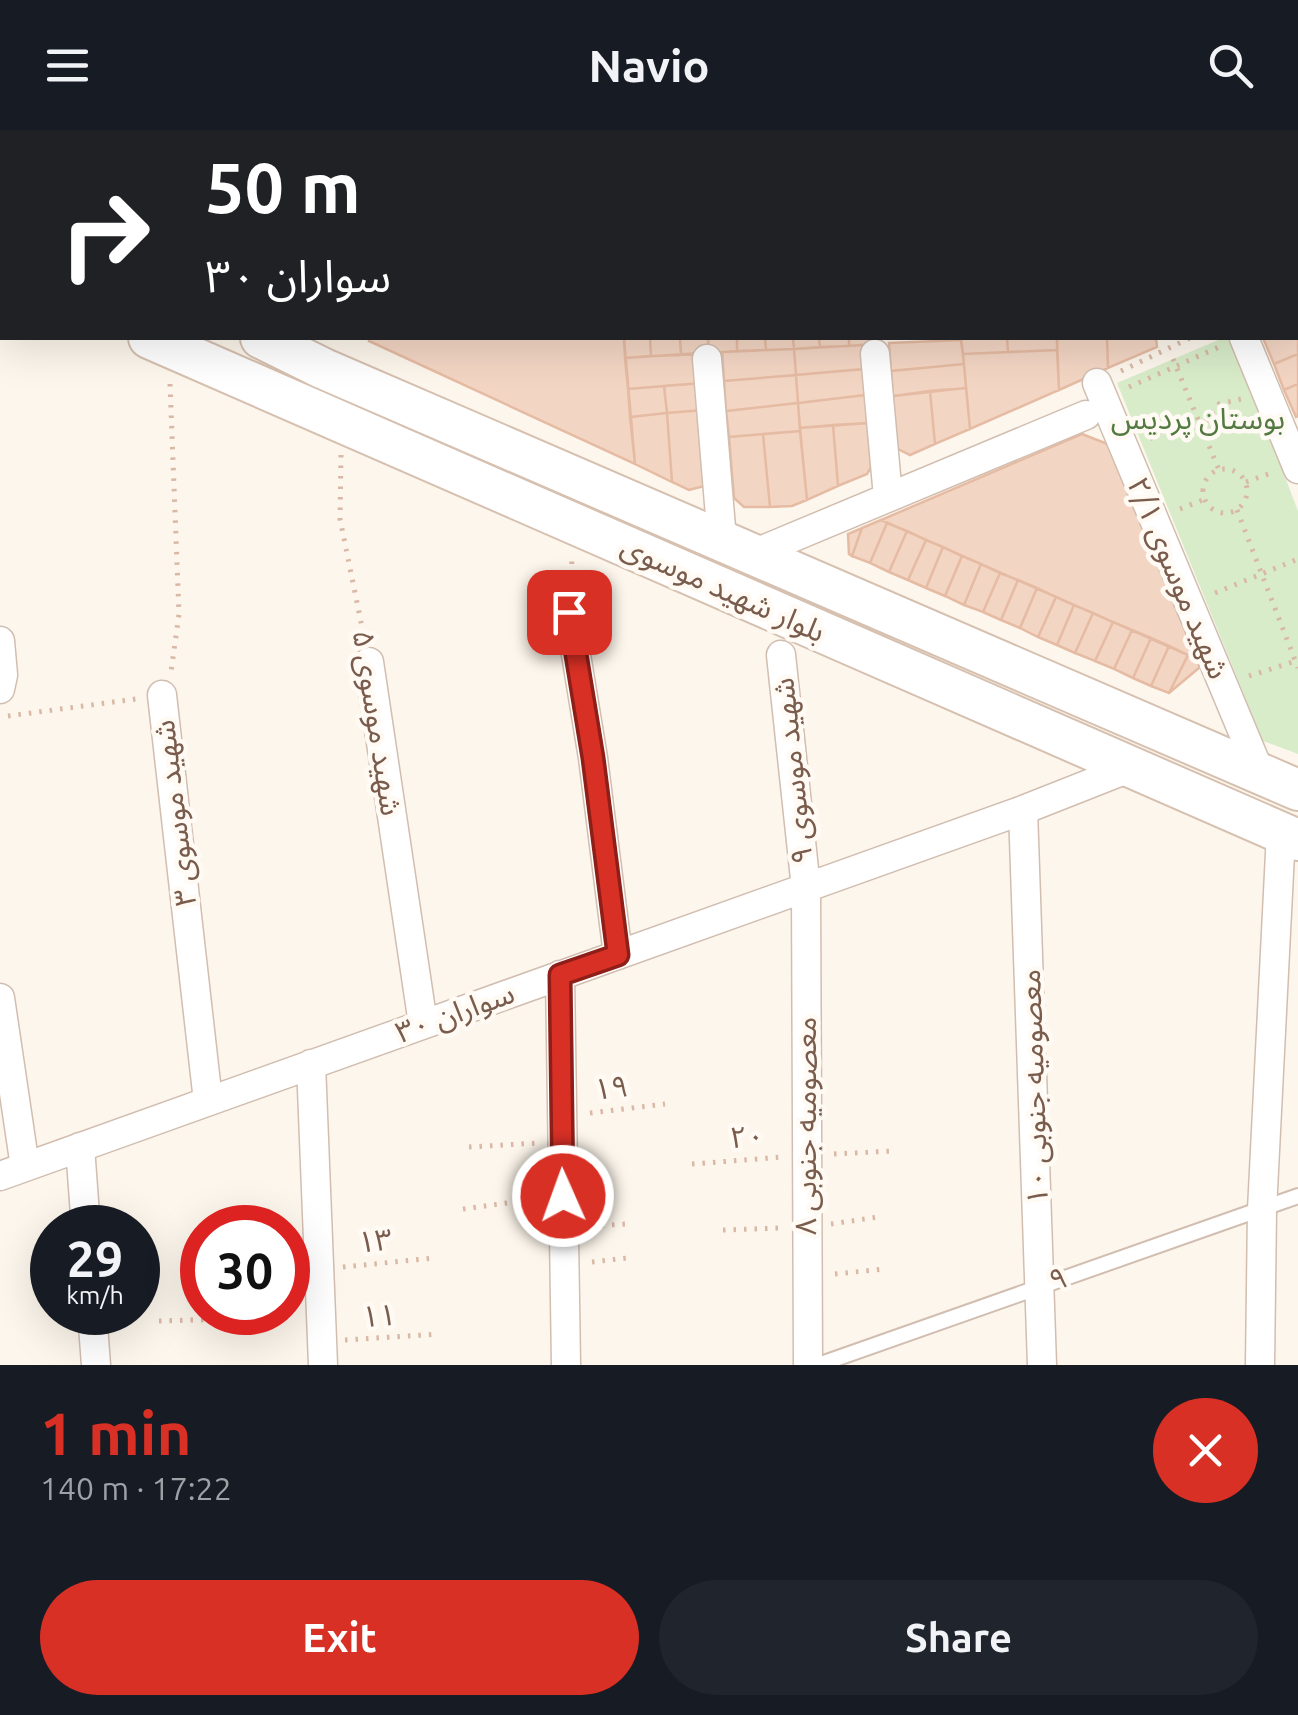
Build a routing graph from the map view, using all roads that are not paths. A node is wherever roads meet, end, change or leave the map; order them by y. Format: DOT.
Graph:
graph roads {
  1 [pos="265,340"];
  2 [pos="1239,340"];
  3 [pos="158,342"];
  4 [pos="875,354"];
  5 [pos="708,359"];
  6 [pos="1298,469"];
  7 [pos="888,498"];
  8 [pos="737,547"];
  9 [pos="569,612"];
  10 [pos="0,642"];
  11 [pos="781,655"];
  12 [pos="368,662"];
  13 [pos="1039,677"];
  14 [pos="0,688"];
  15 [pos="162,695"];
  16 [pos="1026,721"];
  17 [pos="1132,767"];
  18 [pos="1260,773"];
  19 [pos="1298,790"];
  20 [pos="1023,810"];
  21 [pos="1289,836"];
  22 [pos="806,888"];
  23 [pos="618,955"];
  24 [pos="560,975"];
  25 [pos="0,998"];
  26 [pos="423,1024"];
  27 [pos="311,1064"];
  28 [pos="208,1101"];
  29 [pos="80,1148"];
  30 [pos="12,1171"];
  31 [pos="1298,1196"];
  32 [pos="84,1205"];
  33 [pos="1262,1210"];
  34 [pos="1041,1284"];
  35 [pos="94,1335"];
  36 [pos="322,1341"];
  37 [pos="96,1365"];
  38 [pos="566,1365"];
  39 [pos="808,1365"];
  40 [pos="818,1365"];
  41 [pos="1042,1365"];
  42 [pos="1260,1365"];
  1 -- 8 [label="main road, بلوار شهید موسوی"];
  2 -- 6 [label="street"];
  3 -- 16 [label="main road, بلوار شهید موسوی"];
  4 -- 7 [label="street"];
  5 -- 8 [label="street"];
  7 -- 8 [label="street"];
  7 -- 18 [label="street, شهید موسوی ۲/۱"];
  8 -- 13 [label="main road, بلوار شهید موسوی"];
  9 -- 23 [label="street"];
  10 -- 14 [label="street"];
  11 -- 22 [label="street, شهید موسوی ۹"];
  12 -- 26 [label="street, شهید موسوی ۵"];
  13 -- 16 [label="main road"];
  13 -- 18 [label="main road, بلوار شهید موسوی"];
  15 -- 28 [label="street, شهید موسوی ۳"];
  16 -- 17 [label="main road, بلوار شهید موسوی"];
  17 -- 20 [label="street, سواران ۳۰"];
  17 -- 21 [label="main road, بلوار شهید موسوی"];
  18 -- 19 [label="main road, بلوار شهید موسوی"];
  20 -- 22 [label="street, سواران ۳۰"];
  20 -- 34 [label="street, معصومیه جنوبی ۱۰"];
  21 -- 33 [label="street"];
  22 -- 23 [label="street, سواران ۳۰"];
  22 -- 39 [label="street, معصومیه جنوبی ۸"];
  23 -- 24 [label="street, سواران ۳۰"];
  24 -- 26 [label="street, سواران ۳۰"];
  24 -- 38 [label="street"];
  25 -- 30 [label="street"];
  26 -- 27 [label="street, سواران ۳۰"];
  27 -- 28 [label="street, سواران ۳۰"];
  27 -- 36 [label="street"];
  28 -- 29 [label="street, سواران ۳۰"];
  29 -- 30 [label="street, سواران ۳۰"];
  29 -- 32 [label="street"];
  31 -- 33 [label="lane, ۹"];
  33 -- 34 [label="lane, ۹"];
  33 -- 42 [label="street"];
  34 -- 40 [label="lane, ۹"];
  34 -- 41 [label="street, معصومیه جنوبی ۱۰"];
  35 -- 37 [label="street"];
}
